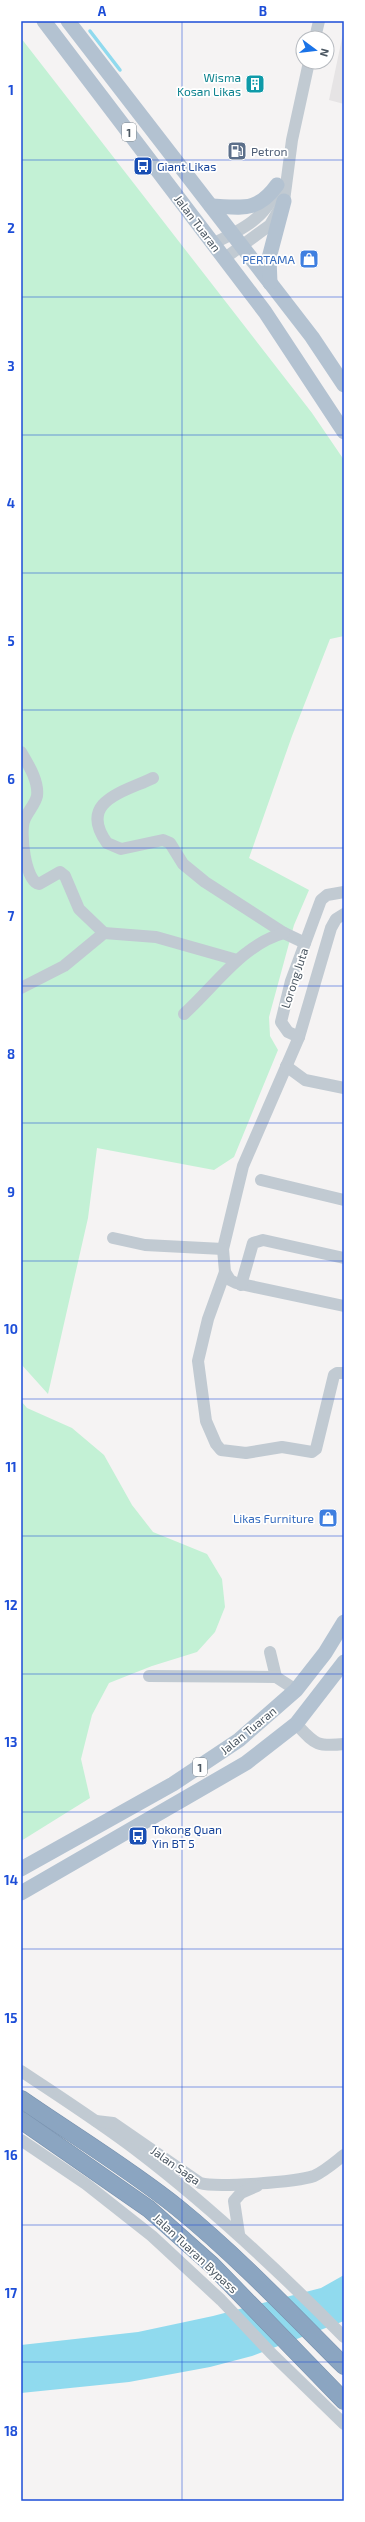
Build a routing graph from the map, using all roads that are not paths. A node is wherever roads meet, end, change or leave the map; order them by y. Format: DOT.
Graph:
graph roads {
  1 [pos="44,21"];
  2 [pos="68,21"];
  3 [pos="307,70"];
  4 [pos="291,153"];
  5 [pos="277,185"];
  6 [pos="284,201"];
  7 [pos="210,206"];
  8 [pos="232,234"];
  9 [pos="214,243"];
  10 [pos="242,247"];
  11 [pos="225,258"];
  12 [pos="270,283"];
  13 [pos="344,385"];
  14 [pos="344,432"];
  15 [pos="21,752"];
  16 [pos="153,778"];
  17 [pos="344,892"];
  18 [pos="344,914"];
  19 [pos="104,933"];
  20 [pos="284,934"];
  21 [pos="305,943"];
  22 [pos="237,960"];
  23 [pos="21,988"];
  24 [pos="184,1014"];
  25 [pos="299,1037"];
  26 [pos="286,1066"];
  27 [pos="344,1088"];
  28 [pos="261,1180"];
  29 [pos="344,1200"];
  30 [pos="113,1238"];
  31 [pos="223,1249"];
  32 [pos="344,1258"];
  33 [pos="225,1272"];
  34 [pos="241,1285"];
  35 [pos="344,1306"];
  36 [pos="344,1373"];
  37 [pos="344,1622"];
  38 [pos="270,1652"];
  39 [pos="344,1662"];
  40 [pos="149,1676"];
  41 [pos="276,1677"];
  42 [pos="296,1690"];
  43 [pos="296,1724"];
  44 [pos="344,1744"];
  45 [pos="107,1820"];
  46 [pos="118,1836"];
  47 [pos="21,1869"];
  48 [pos="21,1893"];
  49 [pos="21,2071"];
  50 [pos="21,2099"];
  51 [pos="96,2121"];
  52 [pos="24,2129"];
  53 [pos="344,2155"];
  54 [pos="262,2184"];
  55 [pos="238,2234"];
  56 [pos="344,2337"];
  57 [pos="344,2366"];
  58 [pos="344,2402"];
  59 [pos="344,2424"];
  1 -- 9 [label="main road, Jalan Tuaran / 1"];
  2 -- 7 [label="main road, Jalan Tuaran / 1"];
  3 -- 4 [label="street"];
  4 -- 5 [label="street"];
  4 -- 6 [label="street"];
  5 -- 7 [label="main road"];
  5 -- 8 [label="street"];
  6 -- 10 [label="street"];
  6 -- 12 [label="main road"];
  7 -- 8 [label="main road, Jalan Tuaran / 1"];
  8 -- 9 [label="street"];
  8 -- 10 [label="main road, Jalan Tuaran / 1"];
  9 -- 11 [label="main road, Jalan Tuaran / 1"];
  10 -- 11 [label="street"];
  10 -- 12 [label="main road, Jalan Tuaran / 1"];
  11 -- 14 [label="main road, Jalan Tuaran / 1"];
  12 -- 13 [label="main road, Jalan Tuaran / 1"];
  15 -- 19 [label="street"];
  16 -- 20 [label="street"];
  17 -- 21 [label="street, Lorong Juta"];
  18 -- 25 [label="street, Lorong Juta"];
  19 -- 22 [label="street"];
  19 -- 23 [label="street"];
  20 -- 21 [label="street"];
  20 -- 22 [label="street"];
  21 -- 25 [label="street, Lorong Juta"];
  22 -- 24 [label="street"];
  25 -- 26 [label="street"];
  26 -- 27 [label="street"];
  26 -- 31 [label="street"];
  28 -- 29 [label="street"];
  30 -- 31 [label="street"];
  31 -- 33 [label="street"];
  32 -- 34 [label="street"];
  33 -- 34 [label="street"];
  33 -- 36 [label="street"];
  34 -- 35 [label="street"];
  37 -- 42 [label="main road, Jalan Tuaran / 1"];
  38 -- 41 [label="street"];
  39 -- 43 [label="main road, Jalan Tuaran / 1"];
  40 -- 41 [label="street"];
  41 -- 42 [label="street"];
  42 -- 45 [label="main road, Jalan Tuaran / 1"];
  43 -- 44 [label="street"];
  43 -- 46 [label="main road, Jalan Tuaran / 1"];
  45 -- 46 [label="main road"];
  45 -- 47 [label="main road, Jalan Tuaran / 1"];
  46 -- 48 [label="main road, Jalan Tuaran / 1"];
  49 -- 51 [label="street"];
  50 -- 57 [label="highway, Jalan Tuaran Bypass"];
  51 -- 54 [label="street, Jalan Saga"];
  51 -- 55 [label="street"];
  52 -- 58 [label="highway, Jalan Tuaran Bypass"];
  52 -- 59 [label="street"];
  53 -- 54 [label="street, Jalan Saga"];
  54 -- 55 [label="street, Jalan Saga"];
  55 -- 56 [label="street"];
}
